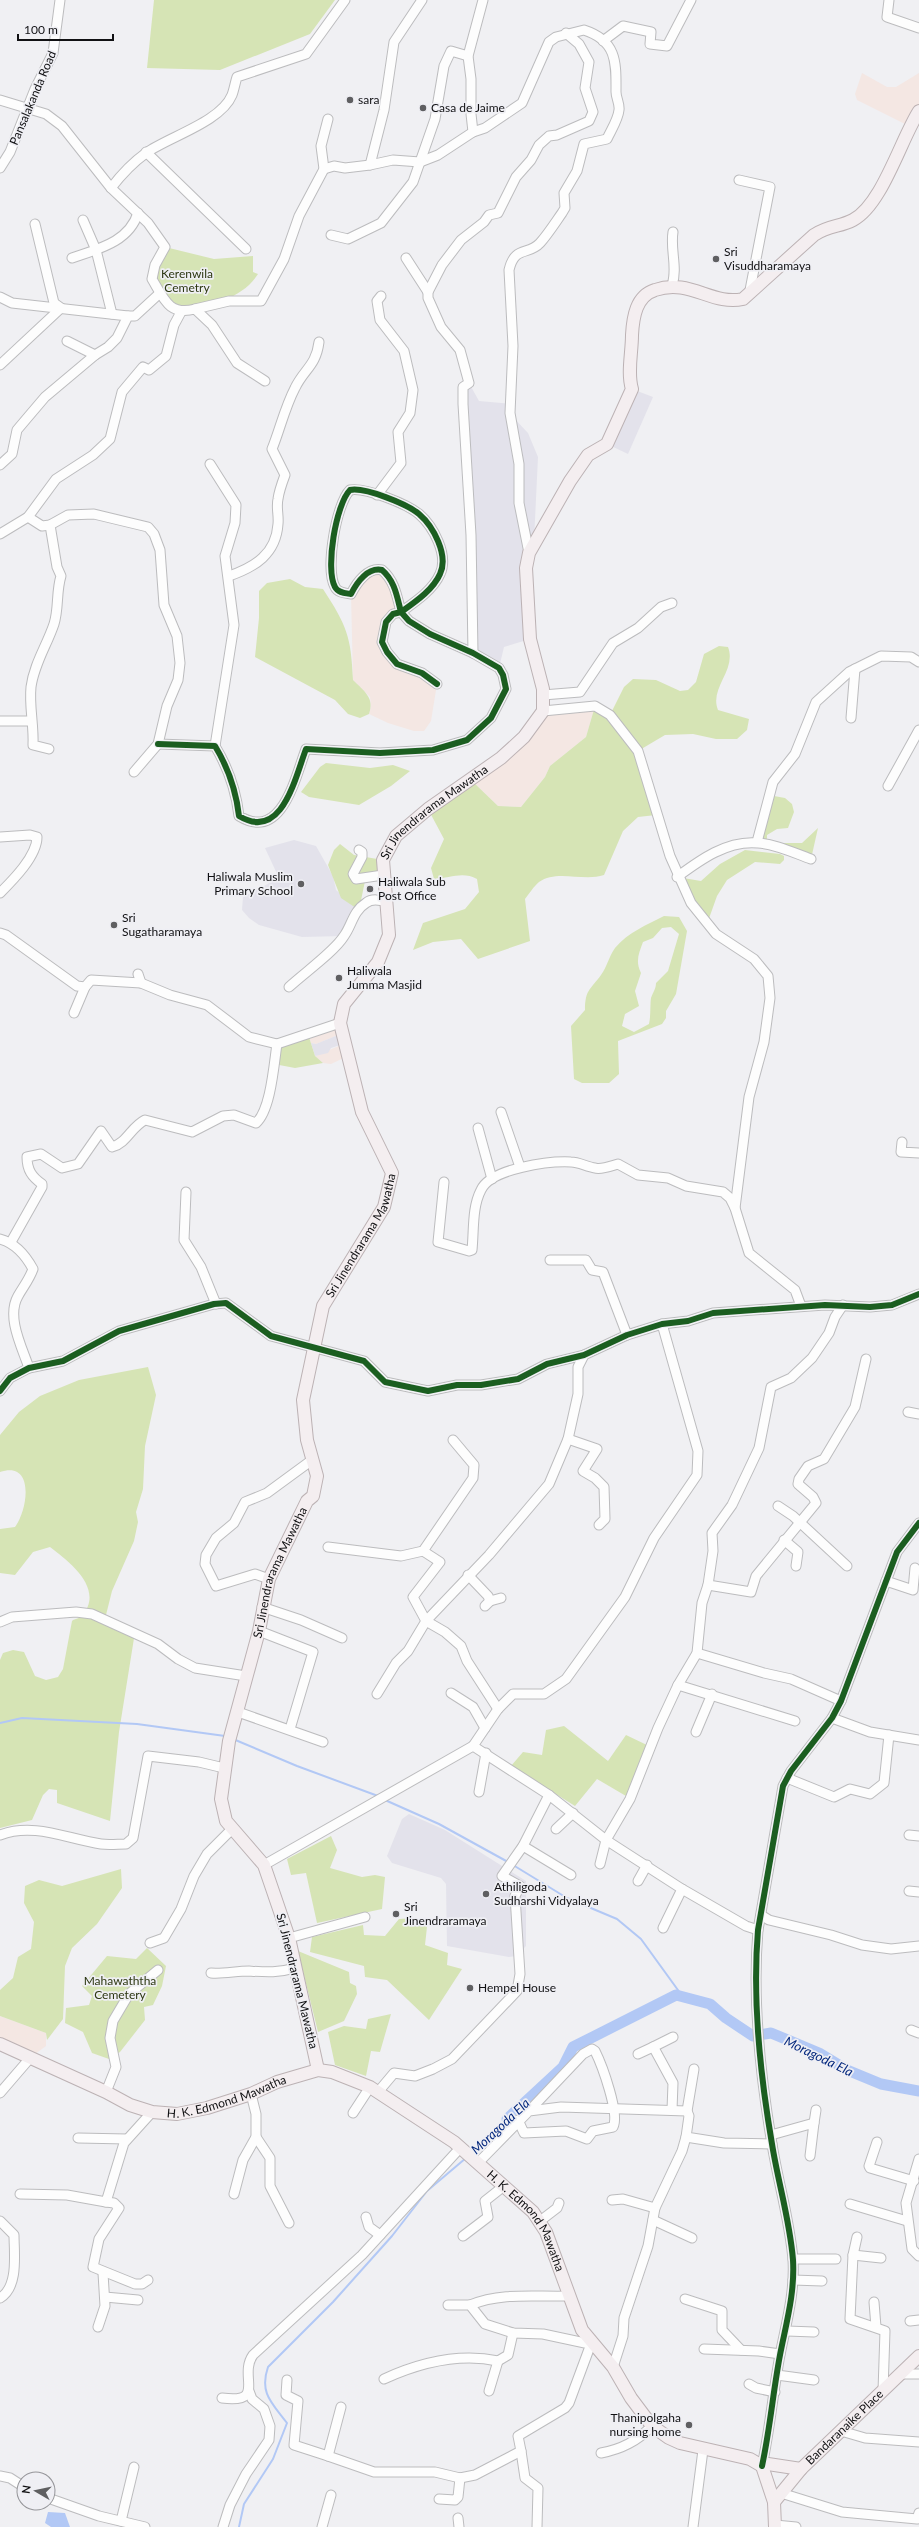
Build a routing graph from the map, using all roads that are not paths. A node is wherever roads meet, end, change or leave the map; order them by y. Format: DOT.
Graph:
graph roads {
  1 [pos="60,0"];
  2 [pos="345,0"];
  3 [pos="422,0"];
  4 [pos="483,0"];
  5 [pos="691,0"];
  6 [pos="889,0"];
  7 [pos="919,28"];
  8 [pos="566,33"];
  9 [pos="603,41"];
  10 [pos="468,56"];
  11 [pos="1,102"];
  12 [pos="28,108"];
  13 [pos="919,111"];
  14 [pos="328,119"];
  15 [pos="474,132"];
  16 [pos="146,152"];
  17 [pos="420,162"];
  18 [pos="370,165"];
  19 [pos="0,168"];
  20 [pos="324,169"];
  21 [pos="739,180"];
  22 [pos="111,188"];
  23 [pos="138,213"];
  24 [pos="83,220"];
  25 [pos="35,224"];
  26 [pos="673,232"];
  27 [pos="331,235"];
  28 [pos="246,249"];
  29 [pos="96,250"];
  30 [pos="72,258"];
  31 [pos="406,258"];
  32 [pos="672,285"];
  33 [pos="750,290"];
  34 [pos="428,292"];
  35 [pos="160,293"];
  36 [pos="381,296"];
  37 [pos="0,297"];
  38 [pos="61,308"];
  39 [pos="195,308"];
  40 [pos="181,312"];
  41 [pos="112,314"];
  42 [pos="128,316"];
  43 [pos="67,341"];
  44 [pos="319,342"];
  45 [pos="95,355"];
  46 [pos="0,365"];
  47 [pos="265,381"];
  48 [pos="210,464"];
  49 [pos="0,465"];
  50 [pos="377,495"];
  51 [pos="28,517"];
  52 [pos="50,525"];
  53 [pos="0,534"];
  54 [pos="529,553"];
  55 [pos="229,576"];
  56 [pos="672,603"];
  57 [pos="401,612"];
  58 [pos="473,653"];
  59 [pos="919,662"];
  60 [pos="856,669"];
  61 [pos="437,684"];
  62 [pos="543,695"];
  63 [pos="543,710"];
  64 [pos="852,718"];
  65 [pos="0,721"];
  66 [pos="30,721"];
  67 [pos="919,730"];
  68 [pos="158,744"];
  69 [pos="215,746"];
  70 [pos="49,749"];
  71 [pos="134,772"];
  72 [pos="888,786"];
  73 [pos="0,837"];
  74 [pos="757,842"];
  75 [pos="359,850"];
  76 [pos="811,859"];
  77 [pos="383,875"];
  78 [pos="678,877"];
  79 [pos="0,893"];
  80 [pos="387,902"];
  81 [pos="0,933"];
  82 [pos="138,974"];
  83 [pos="141,983"];
  84 [pos="85,987"];
  85 [pos="289,987"];
  86 [pos="74,1013"];
  87 [pos="340,1023"];
  88 [pos="277,1044"];
  89 [pos="501,1112"];
  90 [pos="478,1128"];
  91 [pos="902,1142"];
  92 [pos="919,1153"];
  93 [pos="520,1167"];
  94 [pos="492,1179"];
  95 [pos="444,1182"];
  96 [pos="186,1192"];
  97 [pos="735,1208"];
  98 [pos="0,1239"];
  99 [pos="10,1242"];
  100 [pos="550,1260"];
  101 [pos="919,1294"];
  102 [pos="216,1304"];
  103 [pos="843,1305"];
  104 [pos="801,1306"];
  105 [pos="662,1324"];
  106 [pos="627,1335"];
  107 [pos="313,1346"];
  108 [pos="584,1355"];
  109 [pos="866,1359"];
  110 [pos="29,1368"];
  111 [pos="0,1391"];
  112 [pos="908,1412"];
  113 [pos="919,1414"];
  114 [pos="568,1439"];
  115 [pos="453,1440"];
  116 [pos="312,1460"];
  117 [pos="778,1506"];
  118 [pos="799,1523"];
  119 [pos="919,1523"];
  120 [pos="598,1525"];
  121 [pos="784,1540"];
  122 [pos="328,1547"];
  123 [pos="423,1551"];
  124 [pos="796,1566"];
  125 [pos="847,1566"];
  126 [pos="915,1568"];
  127 [pos="468,1575"];
  128 [pos="269,1578"];
  129 [pos="886,1580"];
  130 [pos="708,1586"];
  131 [pos="501,1598"];
  132 [pos="262,1607"];
  133 [pos="426,1621"];
  134 [pos="0,1622"];
  135 [pos="258,1631"];
  136 [pos="342,1638"];
  137 [pos="697,1653"];
  138 [pos="246,1676"];
  139 [pos="678,1685"];
  140 [pos="451,1693"];
  141 [pos="377,1694"];
  142 [pos="712,1694"];
  143 [pos="840,1701"];
  144 [pos="498,1709"];
  145 [pos="238,1712"];
  146 [pos="832,1718"];
  147 [pos="795,1721"];
  148 [pos="485,1728"];
  149 [pos="290,1729"];
  150 [pos="696,1732"];
  151 [pos="890,1735"];
  152 [pos="919,1740"];
  153 [pos="323,1742"];
  154 [pos="473,1746"];
  155 [pos="486,1753"];
  156 [pos="224,1768"];
  157 [pos="787,1778"];
  158 [pos="479,1792"];
  159 [pos="549,1795"];
  160 [pos="573,1813"];
  161 [pos="232,1829"];
  162 [pos="556,1829"];
  163 [pos="0,1835"];
  164 [pos="909,1835"];
  165 [pos="919,1836"];
  166 [pos="606,1840"];
  167 [pos="523,1846"];
  168 [pos="600,1864"];
  169 [pos="264,1865"];
  170 [pos="647,1866"];
  171 [pos="571,1875"];
  172 [pos="638,1881"];
  173 [pos="682,1889"];
  174 [pos="909,1891"];
  175 [pos="919,1892"];
  176 [pos="761,1915"];
  177 [pos="365,1917"];
  178 [pos="663,1928"];
  179 [pos="758,1930"];
  180 [pos="289,1938"];
  181 [pos="150,1943"];
  182 [pos="919,1946"];
  183 [pos="295,1968"];
  184 [pos="158,1970"];
  185 [pos="211,1973"];
  186 [pos="673,2037"];
  187 [pos="0,2044"];
  188 [pos="653,2047"];
  189 [pos="638,2054"];
  190 [pos="31,2057"];
  191 [pos="694,2069"];
  192 [pos="318,2070"];
  193 [pos="374,2089"];
  194 [pos="106,2092"];
  195 [pos="0,2093"];
  196 [pos="251,2094"];
  197 [pos="613,2108"];
  198 [pos="672,2110"];
  199 [pos="816,2110"];
  200 [pos="529,2111"];
  201 [pos="687,2111"];
  202 [pos="152,2112"];
  203 [pos="353,2113"];
  204 [pos="518,2120"];
  205 [pos="814,2123"];
  206 [pos="686,2136"];
  207 [pos="256,2137"];
  208 [pos="78,2138"];
  209 [pos="127,2138"];
  210 [pos="771,2139"];
  211 [pos="877,2142"];
  212 [pos="462,2148"];
  213 [pos="810,2156"];
  214 [pos="919,2159"];
  215 [pos="476,2162"];
  216 [pos="914,2181"];
  217 [pos="504,2186"];
  218 [pos="20,2194"];
  219 [pos="234,2194"];
  220 [pos="612,2200"];
  221 [pos="106,2202"];
  222 [pos="559,2203"];
  223 [pos="850,2204"];
  224 [pos="655,2208"];
  225 [pos="366,2217"];
  226 [pos="653,2220"];
  227 [pos="0,2221"];
  228 [pos="907,2221"];
  229 [pos="540,2222"];
  230 [pos="289,2224"];
  231 [pos="380,2235"];
  232 [pos="463,2236"];
  233 [pos="857,2237"];
  234 [pos="692,2238"];
  235 [pos="853,2255"];
  236 [pos="919,2256"];
  237 [pos="881,2258"];
  238 [pos="793,2259"];
  239 [pos="836,2259"];
  240 [pos="103,2273"];
  241 [pos="148,2280"];
  242 [pos="794,2280"];
  243 [pos="822,2281"];
  244 [pos="568,2296"];
  245 [pos="105,2297"];
  246 [pos="0,2298"];
  247 [pos="685,2299"];
  248 [pos="138,2300"];
  249 [pos="874,2302"];
  250 [pos="448,2305"];
  251 [pos="470,2305"];
  252 [pos="98,2327"];
  253 [pos="876,2327"];
  254 [pos="787,2331"];
  255 [pos="814,2332"];
  256 [pos="513,2333"];
  257 [pos="592,2342"];
  258 [pos="704,2349"];
  259 [pos="741,2350"];
  260 [pos="780,2354"];
  261 [pos="919,2356"];
  262 [pos="498,2361"];
  263 [pos="613,2367"];
  264 [pos="900,2374"];
  265 [pos="919,2374"];
  266 [pos="777,2375"];
  267 [pos="384,2379"];
  268 [pos="287,2380"];
  269 [pos="814,2380"];
  270 [pos="749,2384"];
  271 [pos="249,2391"];
  272 [pos="489,2391"];
  273 [pos="883,2391"];
  274 [pos="775,2392"];
  275 [pos="222,2398"];
  276 [pos="341,2407"];
  277 [pos="652,2426"];
  278 [pos="841,2431"];
  279 [pos="919,2442"];
  280 [pos="703,2450"];
  281 [pos="521,2451"];
  282 [pos="601,2454"];
  283 [pos="328,2456"];
  284 [pos="762,2466"];
  285 [pos="134,2467"];
  286 [pos="801,2469"];
  287 [pos="0,2476"];
  288 [pos="460,2478"];
  289 [pos="16,2482"];
  290 [pos="331,2495"];
  291 [pos="778,2497"];
  292 [pos="439,2499"];
  293 [pos="56,2501"];
  294 [pos="919,2514"];
  295 [pos="122,2521"];
  296 [pos="775,2526"];
  297 [pos="145,2527"];
  298 [pos="223,2527"];
  299 [pos="322,2527"];
  300 [pos="537,2527"];
  301 [pos="693,2527"];
  302 [pos="796,2527"];
  1 -- 12 [label="street, Pansalakanda Road"];
  2 -- 16 [label="street"];
  3 -- 18 [label="street"];
  4 -- 10 [label="street"];
  5 -- 9 [label="street"];
  6 -- 7 [label="street"];
  8 -- 9 [label="street"];
  8 -- 15 [label="street"];
  8 -- 34 [label="street"];
  9 -- 54 [label="street"];
  10 -- 15 [label="street"];
  10 -- 17 [label="street"];
  11 -- 12 [label="street"];
  12 -- 19 [label="street, Pansalakanda Road"];
  12 -- 22 [label="street"];
  13 -- 33 [label="main road"];
  14 -- 20 [label="street"];
  15 -- 17 [label="street"];
  16 -- 22 [label="street"];
  16 -- 28 [label="street"];
  17 -- 18 [label="street"];
  17 -- 27 [label="street"];
  18 -- 20 [label="street"];
  20 -- 39 [label="street"];
  21 -- 33 [label="street"];
  22 -- 23 [label="street"];
  23 -- 29 [label="street"];
  23 -- 35 [label="street"];
  24 -- 29 [label="street"];
  25 -- 38 [label="street"];
  26 -- 32 [label="street"];
  29 -- 30 [label="street"];
  29 -- 41 [label="street"];
  31 -- 34 [label="street"];
  32 -- 33 [label="main road"];
  32 -- 54 [label="main road"];
  34 -- 58 [label="street"];
  35 -- 40 [label="street"];
  35 -- 42 [label="street"];
  36 -- 50 [label="street"];
  37 -- 38 [label="street"];
  38 -- 41 [label="street"];
  38 -- 46 [label="street"];
  39 -- 40 [label="street"];
  39 -- 47 [label="street"];
  40 -- 51 [label="street"];
  41 -- 42 [label="street"];
  42 -- 45 [label="street"];
  43 -- 45 [label="street"];
  44 -- 55 [label="street"];
  45 -- 49 [label="street"];
  48 -- 55 [label="street"];
  50 -- 57 [label="street"];
  50 -- 57 [label="street"];
  51 -- 52 [label="street"];
  51 -- 53 [label="street"];
  52 -- 66 [label="street"];
  52 -- 68 [label="street"];
  54 -- 62 [label="main road"];
  55 -- 69 [label="street"];
  56 -- 62 [label="street"];
  57 -- 58 [label="street"];
  57 -- 61 [label="street"];
  58 -- 69 [label="street"];
  59 -- 60 [label="street"];
  60 -- 64 [label="street"];
  60 -- 74 [label="street"];
  62 -- 63 [label="main road"];
  63 -- 77 [label="main road, Sri Jinendrarama Mawatha"];
  63 -- 78 [label="street"];
  65 -- 66 [label="street"];
  66 -- 70 [label="street"];
  67 -- 72 [label="street"];
  68 -- 69 [label="street"];
  68 -- 71 [label="street"];
  73 -- 79 [label="street"];
  74 -- 76 [label="street"];
  74 -- 78 [label="street"];
  75 -- 77 [label="street"];
  77 -- 80 [label="main road, Sri Jinendrarama Mawatha"];
  78 -- 97 [label="street"];
  80 -- 85 [label="street"];
  80 -- 87 [label="main road, Sri Jinendrarama Mawatha"];
  81 -- 84 [label="street"];
  82 -- 83 [label="street"];
  83 -- 84 [label="street"];
  83 -- 88 [label="street"];
  84 -- 86 [label="street"];
  87 -- 88 [label="street"];
  87 -- 107 [label="main road, Sri Jinendrarama Mawatha"];
  88 -- 99 [label="street"];
  89 -- 93 [label="street"];
  90 -- 94 [label="street"];
  91 -- 92 [label="street"];
  93 -- 94 [label="street"];
  93 -- 97 [label="street"];
  94 -- 95 [label="street"];
  96 -- 102 [label="street"];
  97 -- 104 [label="street"];
  98 -- 99 [label="street"];
  99 -- 110 [label="street"];
  100 -- 106 [label="street"];
  101 -- 103 [label="street"];
  102 -- 107 [label="street"];
  102 -- 110 [label="street"];
  103 -- 104 [label="street"];
  103 -- 130 [label="street"];
  104 -- 105 [label="street"];
  105 -- 106 [label="street"];
  105 -- 144 [label="street"];
  106 -- 108 [label="street"];
  107 -- 108 [label="street"];
  107 -- 116 [label="main road, Sri Jinendrarama Mawatha"];
  108 -- 114 [label="street"];
  109 -- 118 [label="street"];
  110 -- 111 [label="street"];
  112 -- 113 [label="street"];
  114 -- 120 [label="street"];
  114 -- 127 [label="street"];
  115 -- 123 [label="street"];
  116 -- 128 [label="main road, Sri Jinendrarama Mawatha"];
  116 -- 128 [label="street"];
  117 -- 118 [label="street"];
  118 -- 121 [label="street"];
  118 -- 125 [label="street"];
  119 -- 129 [label="street"];
  121 -- 124 [label="street"];
  121 -- 130 [label="street"];
  122 -- 123 [label="street"];
  123 -- 133 [label="street"];
  126 -- 129 [label="street"];
  127 -- 131 [label="street"];
  127 -- 133 [label="street"];
  128 -- 132 [label="main road, Sri Jinendrarama Mawatha"];
  129 -- 143 [label="street"];
  130 -- 137 [label="street"];
  132 -- 135 [label="main road, Sri Jinendrarama Mawatha"];
  132 -- 136 [label="street"];
  133 -- 141 [label="street"];
  133 -- 144 [label="street"];
  134 -- 138 [label="street"];
  135 -- 138 [label="main road, Sri Jinendrarama Mawatha"];
  135 -- 149 [label="street"];
  137 -- 139 [label="street"];
  137 -- 143 [label="street"];
  138 -- 145 [label="main road, Sri Jinendrarama Mawatha"];
  139 -- 142 [label="street"];
  139 -- 166 [label="street"];
  140 -- 148 [label="street"];
  142 -- 147 [label="street"];
  142 -- 150 [label="street"];
  143 -- 146 [label="street"];
  144 -- 148 [label="street"];
  145 -- 149 [label="street"];
  145 -- 156 [label="main road, Sri Jinendrarama Mawatha"];
  146 -- 151 [label="street"];
  146 -- 157 [label="street"];
  148 -- 154 [label="street"];
  149 -- 153 [label="street"];
  151 -- 152 [label="street"];
  151 -- 157 [label="street"];
  154 -- 155 [label="street"];
  154 -- 169 [label="street"];
  155 -- 158 [label="street"];
  155 -- 159 [label="street"];
  156 -- 161 [label="main road, Sri Jinendrarama Mawatha"];
  156 -- 163 [label="street"];
  157 -- 176 [label="street"];
  159 -- 160 [label="street"];
  159 -- 167 [label="street"];
  160 -- 162 [label="street"];
  160 -- 166 [label="street"];
  161 -- 169 [label="main road, Sri Jinendrarama Mawatha"];
  161 -- 181 [label="street"];
  164 -- 165 [label="street"];
  166 -- 168 [label="street"];
  166 -- 170 [label="street"];
  167 -- 171 [label="street"];
  167 -- 193 [label="street"];
  169 -- 180 [label="main road, Sri Jinendrarama Mawatha"];
  170 -- 172 [label="street"];
  170 -- 173 [label="street"];
  173 -- 178 [label="street"];
  173 -- 179 [label="street"];
  174 -- 175 [label="street"];
  176 -- 179 [label="street"];
  176 -- 182 [label="street"];
  177 -- 180 [label="street"];
  179 -- 210 [label="street"];
  180 -- 183 [label="main road, Sri Jinendrarama Mawatha"];
  183 -- 185 [label="street"];
  183 -- 192 [label="main road, Sri Jinendrarama Mawatha"];
  184 -- 194 [label="street"];
  186 -- 188 [label="street"];
  187 -- 190 [label="main road, H. K. Edmond Mawatha"];
  188 -- 189 [label="street"];
  188 -- 198 [label="street"];
  190 -- 194 [label="main road, H. K. Edmond Mawatha"];
  190 -- 195 [label="street"];
  191 -- 201 [label="street"];
  192 -- 193 [label="main road, H. K. Edmond Mawatha"];
  192 -- 196 [label="main road, H. K. Edmond Mawatha"];
  193 -- 203 [label="street"];
  193 -- 212 [label="main road, H. K. Edmond Mawatha"];
  194 -- 202 [label="main road, H. K. Edmond Mawatha"];
  196 -- 202 [label="main road, H. K. Edmond Mawatha"];
  196 -- 207 [label="street"];
  197 -- 198 [label="street"];
  197 -- 200 [label="street"];
  197 -- 200 [label="street"];
  197 -- 204 [label="street"];
  198 -- 201 [label="street"];
  199 -- 205 [label="street"];
  200 -- 204 [label="street"];
  201 -- 206 [label="street"];
  202 -- 209 [label="street"];
  204 -- 215 [label="street"];
  205 -- 210 [label="street"];
  205 -- 213 [label="street"];
  206 -- 210 [label="street"];
  206 -- 224 [label="street"];
  207 -- 219 [label="street"];
  207 -- 230 [label="street"];
  208 -- 209 [label="street"];
  209 -- 221 [label="street"];
  210 -- 238 [label="street"];
  211 -- 216 [label="street"];
  212 -- 215 [label="main road, H. K. Edmond Mawatha"];
  212 -- 231 [label="street"];
  214 -- 216 [label="street"];
  215 -- 217 [label="main road, H. K. Edmond Mawatha"];
  216 -- 228 [label="street"];
  217 -- 229 [label="main road, H. K. Edmond Mawatha"];
  217 -- 232 [label="street"];
  218 -- 221 [label="street"];
  220 -- 224 [label="street"];
  221 -- 240 [label="street"];
  222 -- 229 [label="street"];
  223 -- 228 [label="street"];
  224 -- 226 [label="street"];
  225 -- 231 [label="street"];
  226 -- 234 [label="street"];
  226 -- 263 [label="street"];
  227 -- 246 [label="street"];
  228 -- 236 [label="street"];
  229 -- 244 [label="main road, H. K. Edmond Mawatha"];
  231 -- 271 [label="street"];
  233 -- 235 [label="street"];
  235 -- 237 [label="street"];
  235 -- 253 [label="street"];
  238 -- 239 [label="street"];
  238 -- 242 [label="street"];
  240 -- 241 [label="street"];
  240 -- 245 [label="street"];
  242 -- 243 [label="street"];
  242 -- 254 [label="street"];
  244 -- 251 [label="street"];
  244 -- 257 [label="main road, H. K. Edmond Mawatha"];
  245 -- 248 [label="street"];
  245 -- 252 [label="street"];
  247 -- 259 [label="street"];
  249 -- 253 [label="street"];
  250 -- 251 [label="street"];
  251 -- 256 [label="street"];
  253 -- 273 [label="street"];
  254 -- 255 [label="street"];
  254 -- 260 [label="street"];
  256 -- 257 [label="street"];
  256 -- 262 [label="street"];
  257 -- 263 [label="main road, H. K. Edmond Mawatha"];
  257 -- 281 [label="street"];
  258 -- 259 [label="street"];
  259 -- 260 [label="street"];
  260 -- 266 [label="street"];
  261 -- 264 [label="main road, Bandaranaike Place"];
  262 -- 267 [label="street"];
  262 -- 272 [label="street"];
  263 -- 277 [label="main road, H. K. Edmond Mawatha"];
  264 -- 265 [label="street"];
  264 -- 273 [label="main road, Bandaranaike Place"];
  266 -- 269 [label="street"];
  266 -- 274 [label="street"];
  268 -- 283 [label="street"];
  270 -- 274 [label="street"];
  271 -- 275 [label="street"];
  271 -- 298 [label="street"];
  273 -- 278 [label="main road, Bandaranaike Place"];
  274 -- 284 [label="street"];
  276 -- 283 [label="street"];
  277 -- 280 [label="main road, H. K. Edmond Mawatha"];
  277 -- 282 [label="street"];
  278 -- 279 [label="street"];
  278 -- 286 [label="main road, Bandaranaike Place"];
  280 -- 284 [label="main road, H. K. Edmond Mawatha"];
  280 -- 301 [label="street"];
  281 -- 288 [label="street"];
  281 -- 300 [label="street"];
  283 -- 288 [label="street"];
  284 -- 286 [label="main road"];
  284 -- 291 [label="main road"];
  285 -- 295 [label="street"];
  286 -- 291 [label="main road, Bandaranaike Place"];
  287 -- 289 [label="street"];
  288 -- 292 [label="street"];
  290 -- 299 [label="street"];
  291 -- 294 [label="street"];
  291 -- 296 [label="main road"];
  293 -- 295 [label="street"];
  295 -- 297 [label="street"];
  296 -- 302 [label="street"];
}
